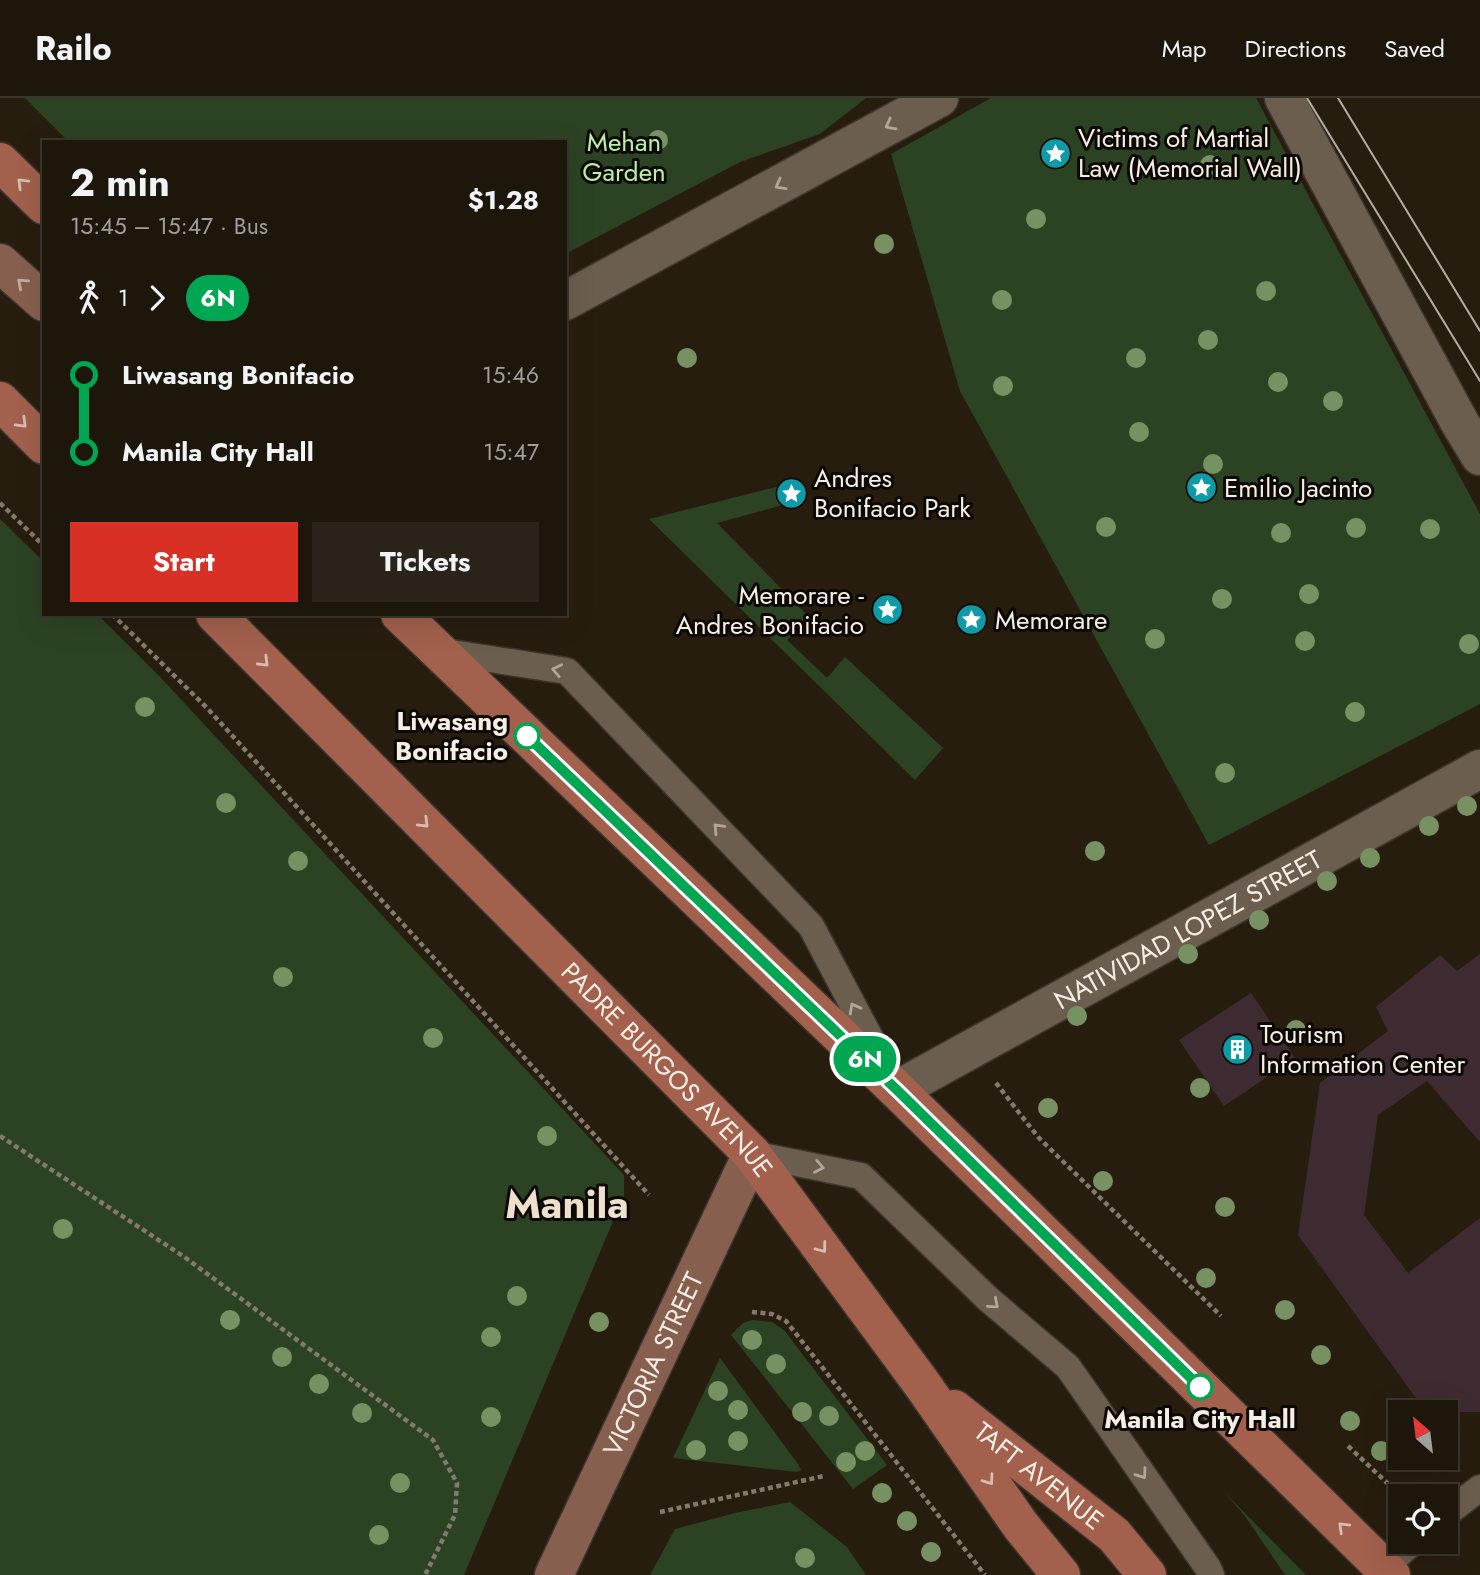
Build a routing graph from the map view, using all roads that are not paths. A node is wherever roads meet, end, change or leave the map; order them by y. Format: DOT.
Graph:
graph roads {
  1 [pos="939,98"];
  2 [pos="1284,98"];
  3 [pos="0,162"];
  4 [pos="42,203"];
  5 [pos="0,263"];
  6 [pos="42,300"];
  7 [pos="567,300"];
  8 [pos="0,401"];
  9 [pos="42,442"];
  10 [pos="1480,456"];
  11 [pos="217,616"];
  12 [pos="402,616"];
  13 [pos="439,651"];
  14 [pos="1480,769"];
  15 [pos="897,1090"];
  16 [pos="752,1154"];
  17 [pos="922,1384"];
  18 [pos="1480,1488"];
  19 [pos="1458,1505"];
  20 [pos="1021,1526"];
  21 [pos="1403,1554"];
  22 [pos="1388,1571"];
  23 [pos="554,1575"];
  24 [pos="1043,1575"];
  25 [pos="1061,1575"];
  26 [pos="1147,1575"];
  27 [pos="1211,1575"];
  1 -- 7 [label="street, one-way"];
  2 -- 10 [label="street"];
  4 -- 3 [label="main road, one-way"];
  6 -- 5 [label="street, one-way"];
  8 -- 9 [label="main road, one-way"];
  11 -- 16 [label="main road, PADRE BURGOS AVENUE, one-way"];
  12 -- 13 [label="main road"];
  13 -- 15 [label="main road"];
  15 -- 13 [label="lane, one-way"];
  14 -- 15 [label="street, NATIVIDAD LOPEZ STREET"];
  22 -- 15 [label="main road, one-way"];
  16 -- 17 [label="main road, PADRE BURGOS AVENUE, one-way"];
  16 -- 23 [label="street, VICTORIA STREET"];
  16 -- 27 [label="lane, one-way"];
  17 -- 20 [label="main road, PADRE BURGOS AVENUE, one-way"];
  17 -- 26 [label="main road, TAFT AVENUE"];
  18 -- 19 [label="lane"];
  20 -- 24 [label="lane"];
  20 -- 25 [label="main road, PADRE BURGOS AVENUE"];
  21 -- 22 [label="lane"];
}
